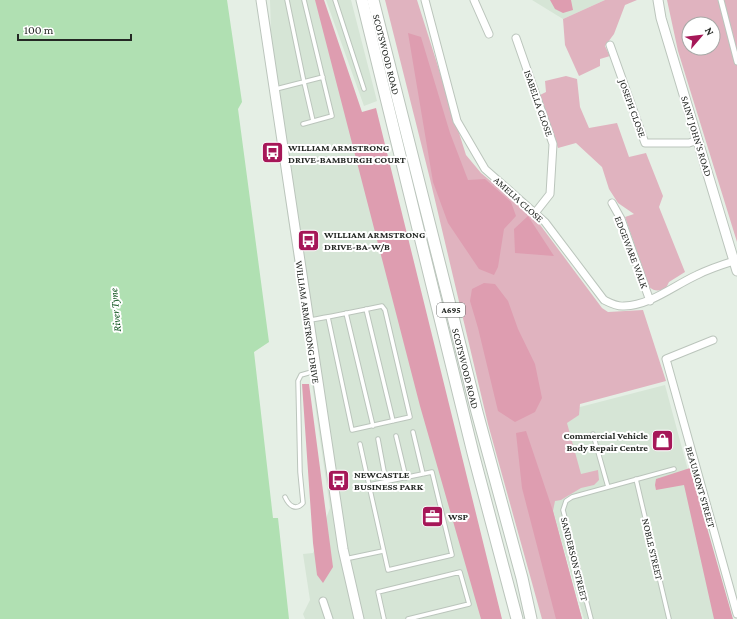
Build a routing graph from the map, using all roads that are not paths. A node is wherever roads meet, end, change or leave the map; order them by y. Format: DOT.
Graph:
graph roads {
  1 [pos="261,0"];
  2 [pos="287,0"];
  3 [pos="304,0"];
  4 [pos="334,0"];
  5 [pos="362,0"];
  6 [pos="373,0"];
  7 [pos="425,0"];
  8 [pos="474,0"];
  9 [pos="658,0"];
  10 [pos="720,0"];
  11 [pos="489,34"];
  12 [pos="516,38"];
  13 [pos="610,45"];
  14 [pos="737,62"];
  15 [pos="323,77"];
  16 [pos="304,82"];
  17 [pos="274,89"];
  18 [pos="364,89"];
  19 [pos="313,121"];
  20 [pos="303,124"];
  21 [pos="698,140"];
  22 [pos="612,203"];
  23 [pos="535,213"];
  24 [pos="734,261"];
  25 [pos="737,271"];
  26 [pos="650,300"];
  27 [pos="366,309"];
  28 [pos="346,313"];
  29 [pos="328,317"];
  30 [pos="309,321"];
  31 [pos="713,340"];
  32 [pos="316,371"];
  33 [pos="393,421"];
  34 [pos="373,426"];
  35 [pos="413,432"];
  36 [pos="593,434"];
  37 [pos="396,436"];
  38 [pos="378,440"];
  39 [pos="360,444"];
  40 [pos="674,469"];
  41 [pos="423,474"];
  42 [pos="406,478"];
  43 [pos="636,479"];
  44 [pos="386,482"];
  45 [pos="370,485"];
  46 [pos="608,487"];
  47 [pos="285,497"];
  48 [pos="383,551"];
  49 [pos="345,559"];
  50 [pos="324,601"];
  51 [pos="737,614"];
  52 [pos="329,619"];
  53 [pos="359,619"];
  54 [pos="384,619"];
  55 [pos="408,619"];
  56 [pos="517,619"];
  57 [pos="531,619"];
  58 [pos="590,619"];
  59 [pos="669,619"];
  1 -- 17 [label="street, WILLIAM ARMSTRONG DRIVE"];
  2 -- 16 [label="lane"];
  3 -- 15 [label="lane"];
  4 -- 18 [label="lane"];
  5 -- 56 [label="main road, SCOTSWOOD ROAD / A695"];
  6 -- 57 [label="main road, SCOTSWOOD ROAD / A695"];
  7 -- 23 [label="street, AMELIA CLOSE"];
  8 -- 11 [label="street"];
  9 -- 21 [label="street, SAINT JOHN'S ROAD"];
  10 -- 14 [label="street"];
  12 -- 23 [label="street, ISABELLA CLOSE"];
  13 -- 21 [label="street, JOSEPH CLOSE"];
  15 -- 16 [label="lane"];
  15 -- 19 [label="lane"];
  16 -- 17 [label="lane"];
  16 -- 19 [label="lane"];
  17 -- 30 [label="street, WILLIAM ARMSTRONG DRIVE"];
  19 -- 20 [label="lane"];
  21 -- 24 [label="street, SAINT JOHN'S ROAD"];
  22 -- 26 [label="street, EDGEWARE WALK"];
  23 -- 26 [label="street, AMELIA CLOSE"];
  24 -- 25 [label="street, SAINT JOHN'S ROAD"];
  24 -- 26 [label="street, AMELIA CLOSE"];
  27 -- 28 [label="lane"];
  27 -- 33 [label="lane"];
  27 -- 33 [label="lane"];
  28 -- 29 [label="lane"];
  28 -- 34 [label="lane"];
  29 -- 30 [label="lane"];
  29 -- 34 [label="lane"];
  30 -- 32 [label="street, WILLIAM ARMSTRONG DRIVE"];
  31 -- 51 [label="street, BEAUMONT STREET"];
  32 -- 47 [label="lane"];
  32 -- 49 [label="street, WILLIAM ARMSTRONG DRIVE"];
  33 -- 34 [label="lane"];
  35 -- 41 [label="lane"];
  36 -- 46 [label="lane"];
  37 -- 42 [label="lane"];
  38 -- 44 [label="lane"];
  39 -- 45 [label="lane"];
  40 -- 43 [label="lane, SANDERSON STREET"];
  41 -- 42 [label="lane"];
  41 -- 48 [label="lane"];
  42 -- 44 [label="lane"];
  43 -- 46 [label="lane, SANDERSON STREET"];
  43 -- 59 [label="lane, NOBLE STREET"];
  44 -- 45 [label="lane"];
  45 -- 48 [label="lane"];
  46 -- 58 [label="lane, SANDERSON STREET"];
  48 -- 49 [label="lane"];
  49 -- 53 [label="street, WILLIAM ARMSTRONG DRIVE"];
  50 -- 52 [label="street"];
  54 -- 55 [label="lane"];
}
